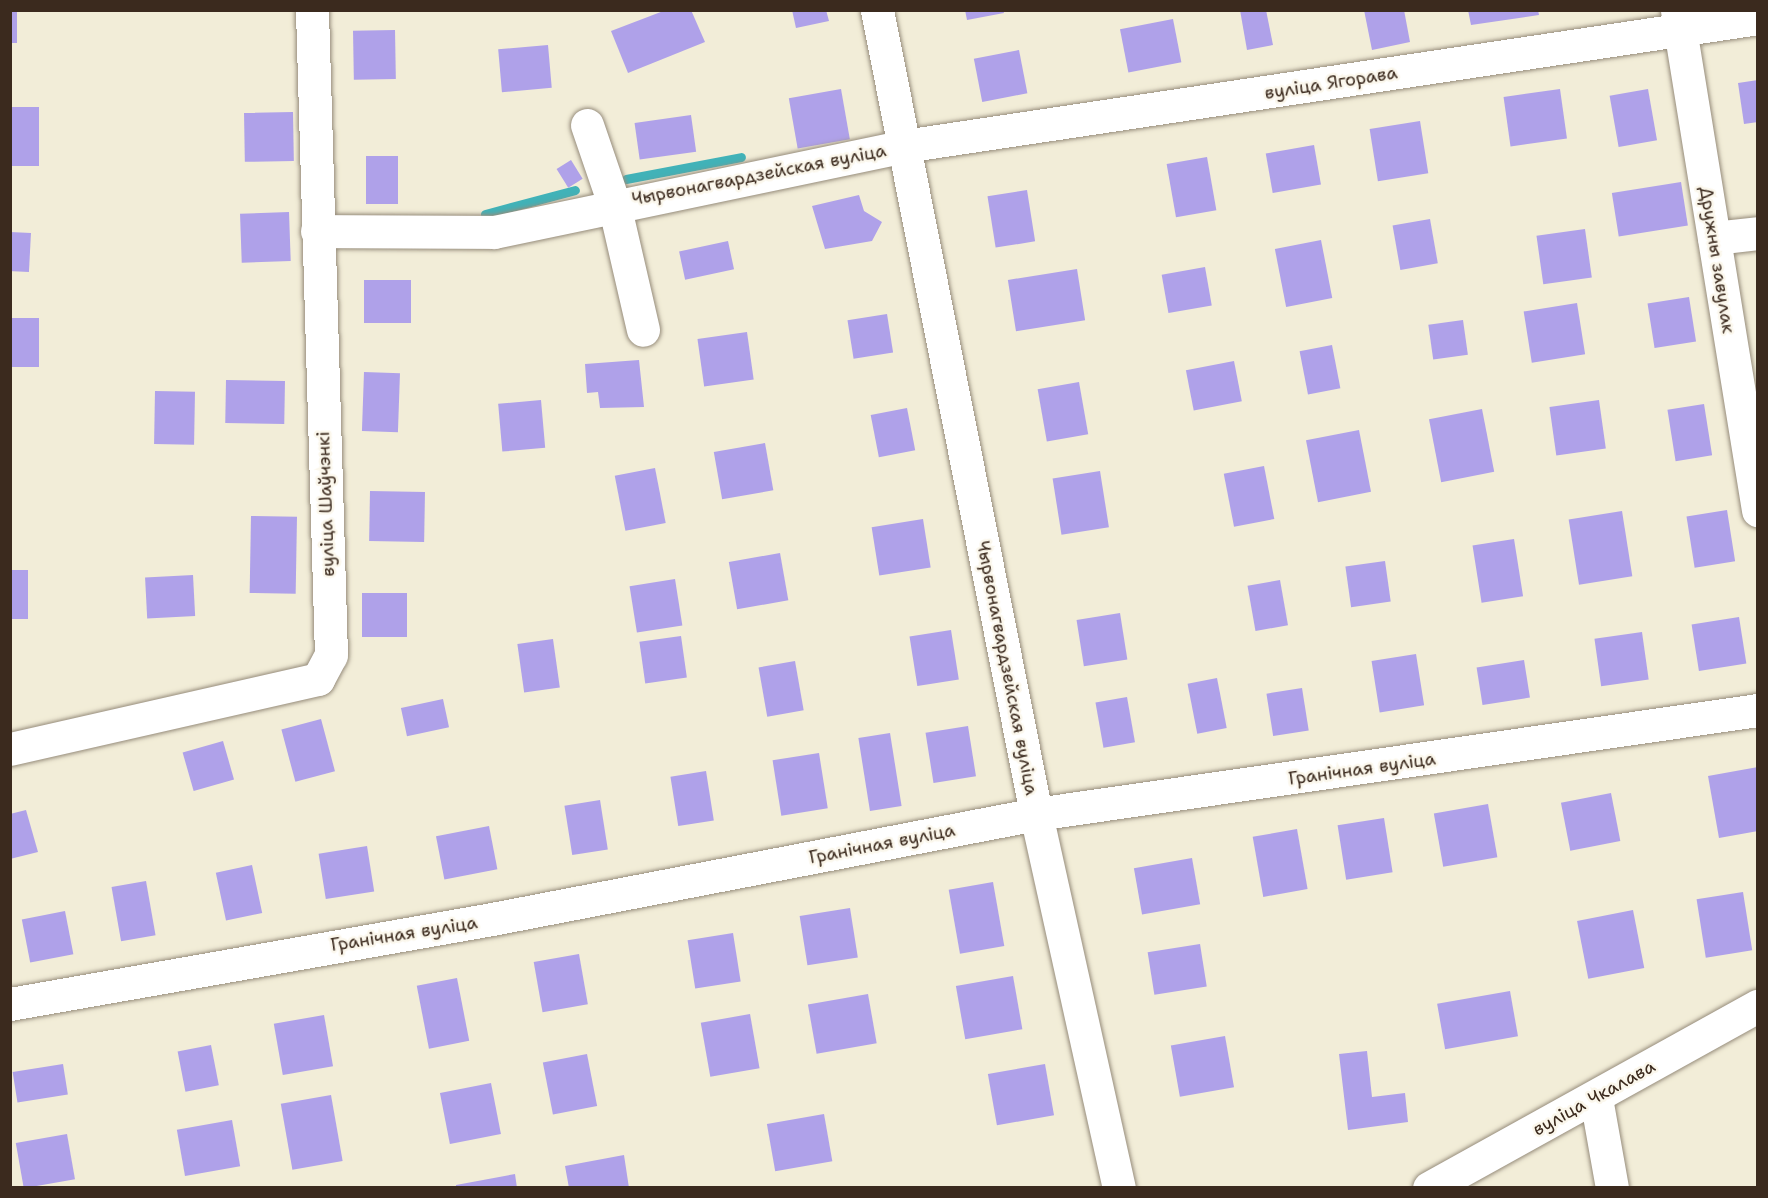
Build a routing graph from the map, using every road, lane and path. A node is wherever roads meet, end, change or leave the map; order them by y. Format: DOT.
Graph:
graph roads {
  1 [pos="312,10"];
  2 [pos="877,10"];
  3 [pos="1758,18"];
  4 [pos="1678,20"];
  5 [pos="587,125"];
  6 [pos="904,146"];
  7 [pos="614,204"];
  8 [pos="317,231"];
  9 [pos="1758,233"];
  10 [pos="1714,238"];
  11 [pos="643,330"];
  12 [pos="1758,510"];
  13 [pos="1758,710"];
  14 [pos="10,749"];
  15 [pos="1036,814"];
  16 [pos="10,1004"];
  17 [pos="1758,1006"];
  18 [pos="1596,1098"];
  19 [pos="1119,1188"];
  20 [pos="1429,1188"];
  21 [pos="1612,1188"];
  1 -- 8 [label="street, вуліца Шаўчэнкі"];
  2 -- 6 [label="street, Чырвонагвардзейская вуліца"];
  3 -- 4 [label="street, вуліца Ягорава"];
  4 -- 6 [label="street, вуліца Ягорава"];
  4 -- 10 [label="street, Дружны завулак"];
  5 -- 7 [label="street, Чырвонагвардзейская вуліца"];
  6 -- 7 [label="street, Чырвонагвардзейская вуліца"];
  6 -- 15 [label="street, Чырвонагвардзейская вуліца"];
  7 -- 8 [label="street, Чырвонагвардзейская вуліца"];
  7 -- 11 [label="street, Чырвонагвардзейская вуліца"];
  8 -- 14 [label="street, вуліца Шаўчэнкі"];
  9 -- 10 [label="street"];
  10 -- 12 [label="street, Дружны завулак"];
  13 -- 15 [label="street, Гранічная вуліца"];
  15 -- 16 [label="street, Гранічная вуліца"];
  15 -- 19 [label="street, Чырвонагвардзейская вуліца"];
  17 -- 18 [label="street, вуліца Чкалава"];
  18 -- 20 [label="street, вуліца Чкалава"];
  18 -- 21 [label="street"];
}
